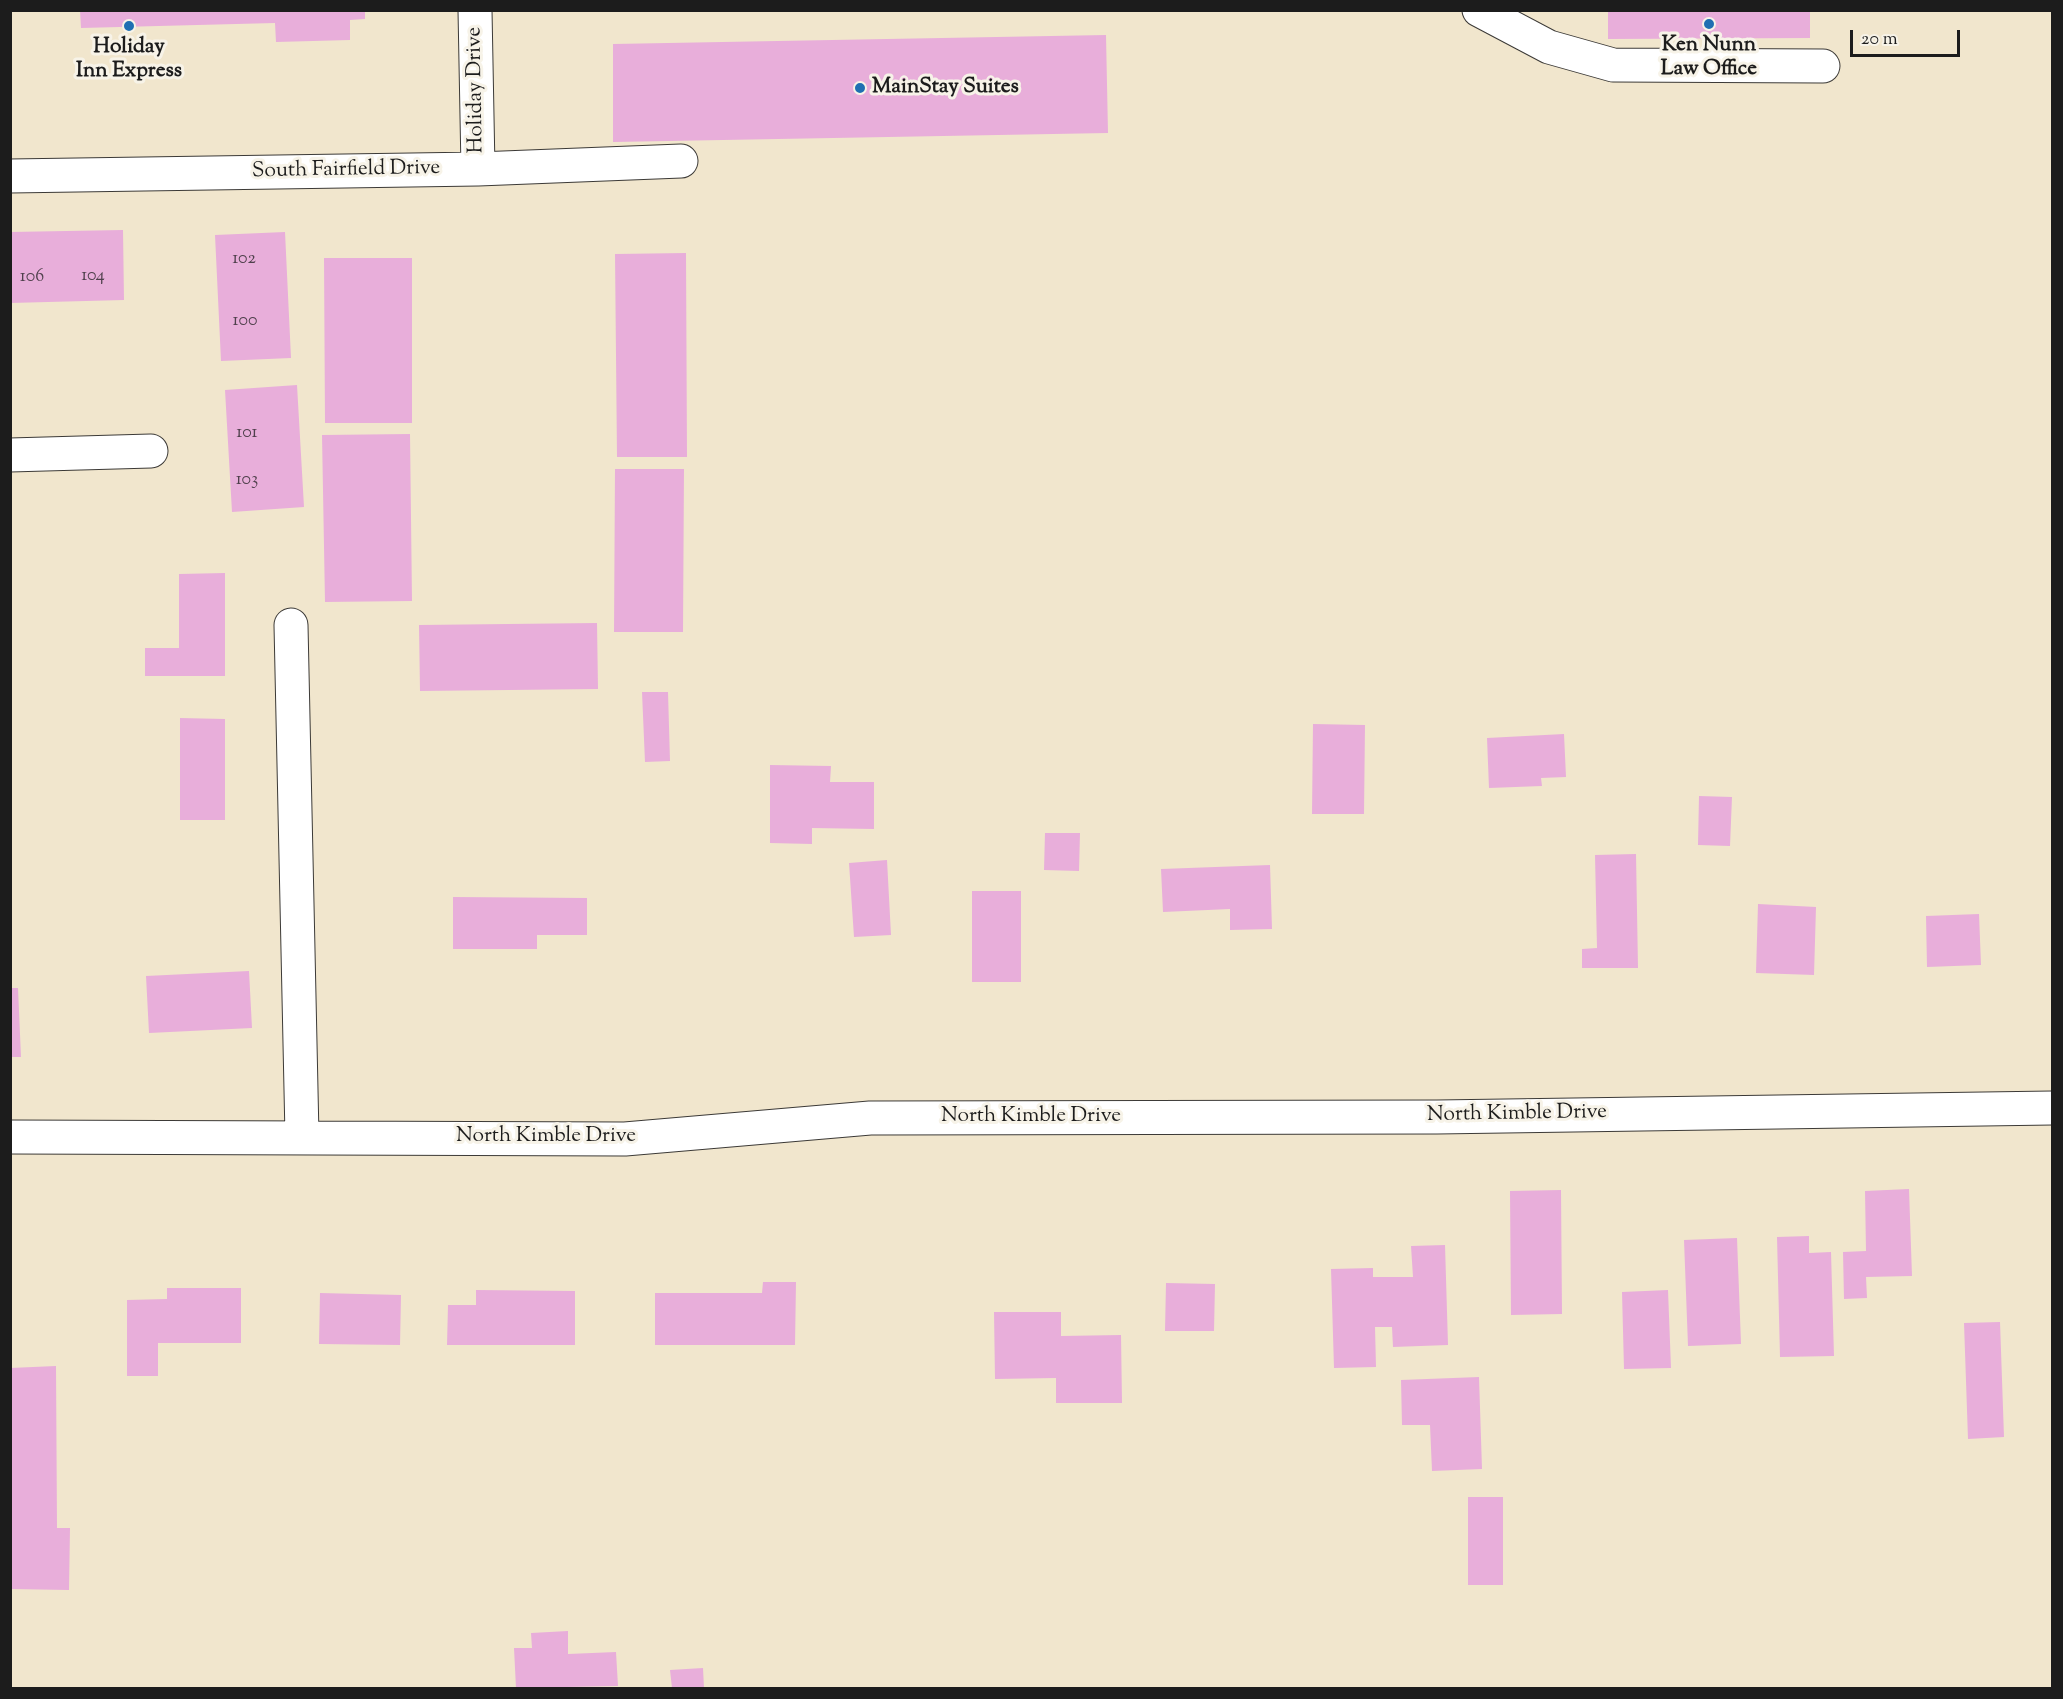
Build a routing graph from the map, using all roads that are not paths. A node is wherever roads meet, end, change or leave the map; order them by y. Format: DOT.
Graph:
graph roads {
  1 [pos="475,10"];
  2 [pos="1479,10"];
  3 [pos="1823,66"];
  4 [pos="681,161"];
  5 [pos="478,169"];
  6 [pos="10,176"];
  7 [pos="151,451"];
  8 [pos="10,455"];
  9 [pos="291,625"];
  10 [pos="2052,1108"];
  11 [pos="302,1136"];
  12 [pos="10,1137"];
  1 -- 5 [label="street, Holiday Drive"];
  2 -- 3 [label="street"];
  4 -- 5 [label="street, South Fairfield Drive"];
  5 -- 6 [label="street, South Fairfield Drive"];
  7 -- 8 [label="street"];
  9 -- 11 [label="street"];
  10 -- 11 [label="street, North Kimble Drive"];
  11 -- 12 [label="street, North Kimble Drive"];
}
